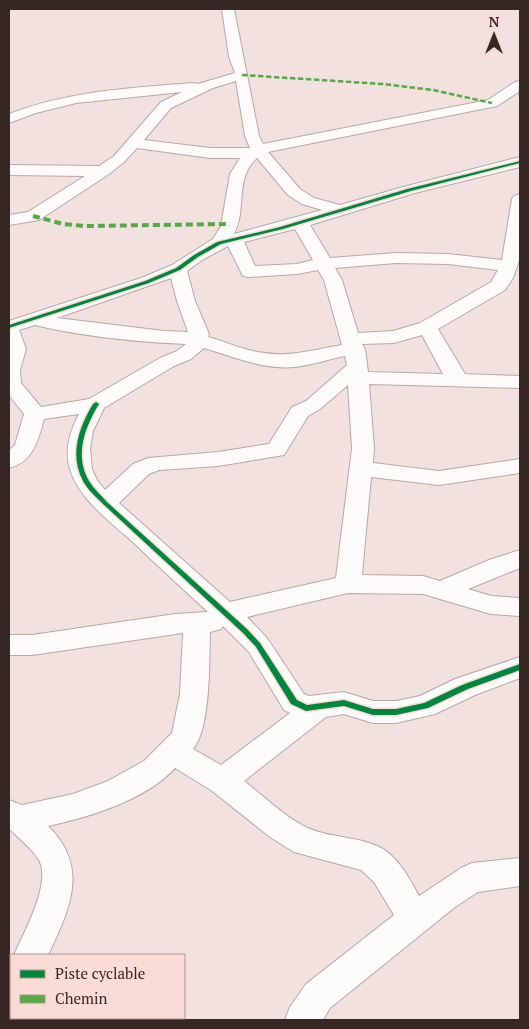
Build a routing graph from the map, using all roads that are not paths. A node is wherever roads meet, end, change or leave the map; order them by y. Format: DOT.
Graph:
graph roads {
  1 [pos="228,9"];
  2 [pos="242,75"];
  3 [pos="208,85"];
  4 [pos="520,85"];
  5 [pos="492,103"];
  6 [pos="520,107"];
  7 [pos="9,119"];
  8 [pos="134,143"];
  9 [pos="256,152"];
  10 [pos="520,162"];
  11 [pos="9,170"];
  12 [pos="103,171"];
  13 [pos="520,199"];
  14 [pos="338,210"];
  15 [pos="9,220"];
  16 [pos="300,222"];
  17 [pos="226,242"];
  18 [pos="325,264"];
  19 [pos="178,269"];
  20 [pos="513,270"];
  21 [pos="36,320"];
  22 [pos="9,327"];
  23 [pos="427,327"];
  24 [pos="199,340"];
  25 [pos="355,358"];
  26 [pos="460,380"];
  27 [pos="520,382"];
  28 [pos="14,399"];
  29 [pos="96,404"];
  30 [pos="35,414"];
  31 [pos="9,461"];
  32 [pos="518,468"];
  33 [pos="361,469"];
  34 [pos="105,503"];
  35 [pos="520,560"];
  36 [pos="348,584"];
  37 [pos="440,591"];
  38 [pos="520,607"];
  39 [pos="230,617"];
  40 [pos="196,624"];
  41 [pos="9,645"];
  42 [pos="520,667"];
  43 [pos="318,707"];
  44 [pos="173,752"];
  45 [pos="222,780"];
  46 [pos="14,816"];
  47 [pos="520,872"];
  48 [pos="414,920"];
  49 [pos="32,954"];
  50 [pos="303,1020"];
  1 -- 2 [label="street"];
  2 -- 3 [label="street"];
  2 -- 9 [label="street"];
  3 -- 7 [label="street"];
  3 -- 8 [label="street"];
  4 -- 5 [label="street"];
  5 -- 6 [label="street"];
  5 -- 9 [label="street"];
  8 -- 9 [label="street"];
  8 -- 12 [label="street"];
  9 -- 14 [label="street"];
  9 -- 17 [label="street"];
  10 -- 14 [label="street"];
  11 -- 12 [label="street"];
  12 -- 15 [label="street"];
  13 -- 20 [label="street"];
  14 -- 16 [label="street"];
  16 -- 17 [label="street"];
  16 -- 18 [label="street"];
  17 -- 18 [label="street"];
  17 -- 19 [label="street"];
  18 -- 20 [label="street"];
  18 -- 25 [label="street"];
  19 -- 21 [label="street"];
  19 -- 24 [label="street"];
  20 -- 23 [label="street"];
  21 -- 22 [label="street"];
  21 -- 24 [label="street"];
  22 -- 28 [label="street"];
  23 -- 25 [label="street"];
  23 -- 26 [label="street"];
  24 -- 25 [label="street"];
  24 -- 29 [label="street"];
  25 -- 26 [label="street"];
  25 -- 33 [label="street"];
  25 -- 34 [label="street"];
  26 -- 27 [label="street"];
  28 -- 30 [label="street"];
  29 -- 30 [label="street"];
  29 -- 34 [label="street"];
  30 -- 31 [label="street"];
  32 -- 33 [label="street"];
  33 -- 36 [label="street"];
  34 -- 39 [label="street"];
  35 -- 37 [label="street"];
  36 -- 37 [label="street"];
  36 -- 39 [label="street"];
  37 -- 38 [label="street"];
  39 -- 40 [label="street"];
  39 -- 43 [label="street"];
  40 -- 41 [label="street"];
  40 -- 44 [label="street"];
  42 -- 43 [label="street"];
  43 -- 45 [label="street"];
  44 -- 45 [label="street"];
  44 -- 46 [label="street"];
  45 -- 48 [label="street"];
  46 -- 49 [label="street"];
  47 -- 48 [label="street"];
  48 -- 50 [label="street"];
}
